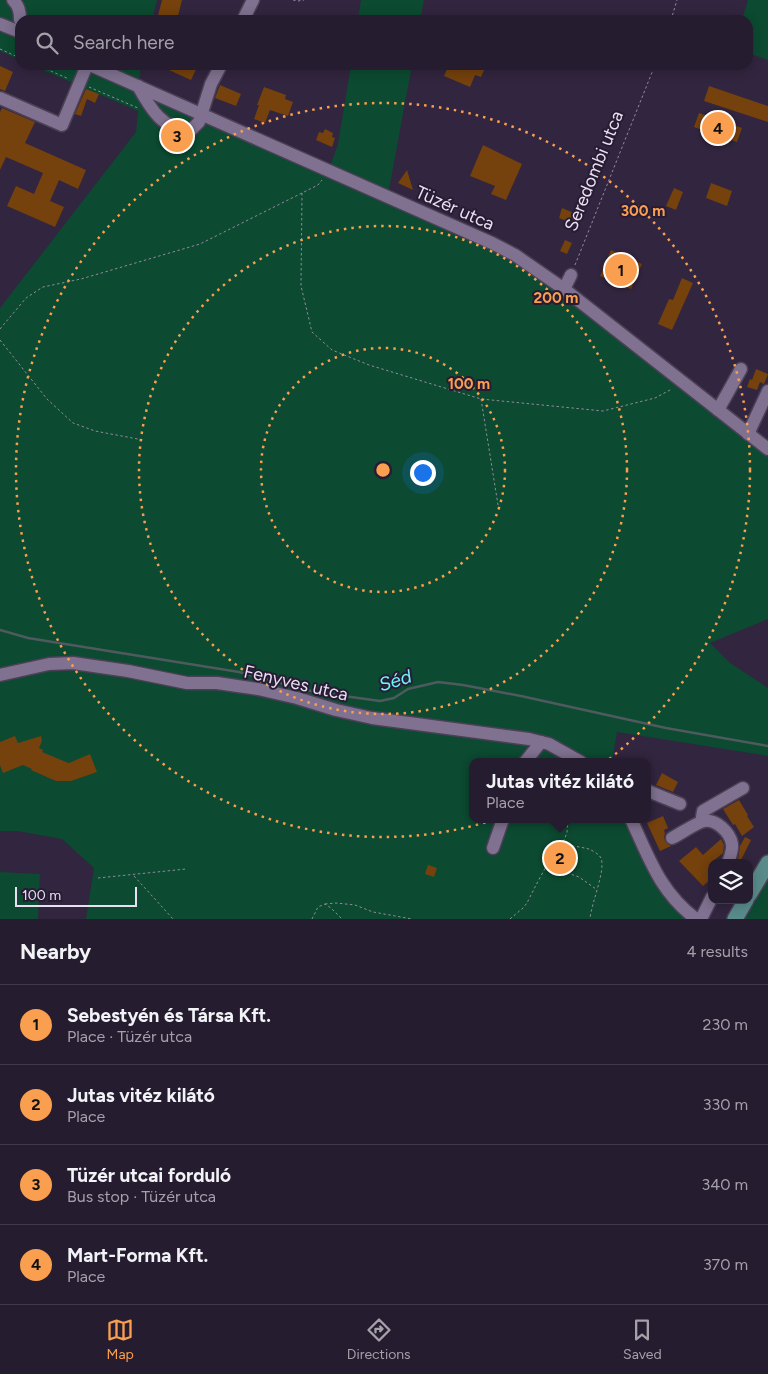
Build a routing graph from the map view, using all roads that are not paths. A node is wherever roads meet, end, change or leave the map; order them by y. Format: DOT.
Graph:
graph roads {
  1 [pos="13,0"];
  2 [pos="253,0"];
  3 [pos="20,15"];
  4 [pos="246,15"];
  5 [pos="0,24"];
  6 [pos="15,30"];
  7 [pos="86,70"];
  8 [pos="100,70"];
  9 [pos="218,70"];
  10 [pos="138,86"];
  11 [pos="0,98"];
  12 [pos="201,114"];
  13 [pos="570,276"];
  14 [pos="564,289"];
  15 [pos="741,369"];
  16 [pos="768,391"];
  17 [pos="718,410"];
  18 [pos="764,410"];
  19 [pos="748,434"];
  20 [pos="768,449"];
  21 [pos="0,675"];
  22 [pos="541,742"];
  23 [pos="528,758"];
  24 [pos="573,758"];
  25 [pos="742,788"];
  26 [pos="651,792"];
  27 [pos="680,804"];
  28 [pos="704,821"];
  29 [pos="501,823"];
  30 [pos="633,823"];
  31 [pos="672,838"];
  32 [pos="492,848"];
  33 [pos="729,859"];
  34 [pos="768,864"];
  35 [pos="753,888"];
  36 [pos="708,904"];
  37 [pos="744,904"];
  38 [pos="696,919"];
  39 [pos="701,919"];
  40 [pos="735,919"];
  1 -- 3 [label="street"];
  2 -- 4 [label="street"];
  5 -- 6 [label="street"];
  7 -- 11 [label="street"];
  8 -- 10 [label="street, Tüzér utca"];
  9 -- 12 [label="street"];
  10 -- 12 [label="street, Tüzér utca"];
  10 -- 12 [label="street"];
  12 -- 14 [label="street, Tüzér utca"];
  13 -- 14 [label="street"];
  14 -- 17 [label="street, Tüzér utca"];
  15 -- 17 [label="street"];
  16 -- 18 [label="street"];
  17 -- 19 [label="street, Tüzér utca"];
  18 -- 19 [label="street"];
  19 -- 20 [label="street, Tüzér utca"];
  21 -- 22 [label="street, Fenyves utca"];
  22 -- 23 [label="street"];
  22 -- 24 [label="street, Fenyves utca"];
  25 -- 28 [label="street"];
  26 -- 27 [label="street"];
  28 -- 31 [label="street"];
  28 -- 33 [label="street"];
  29 -- 32 [label="street"];
  30 -- 38 [label="street"];
  34 -- 35 [label="main road"];
  36 -- 39 [label="street"];
  37 -- 40 [label="main road"];
}
